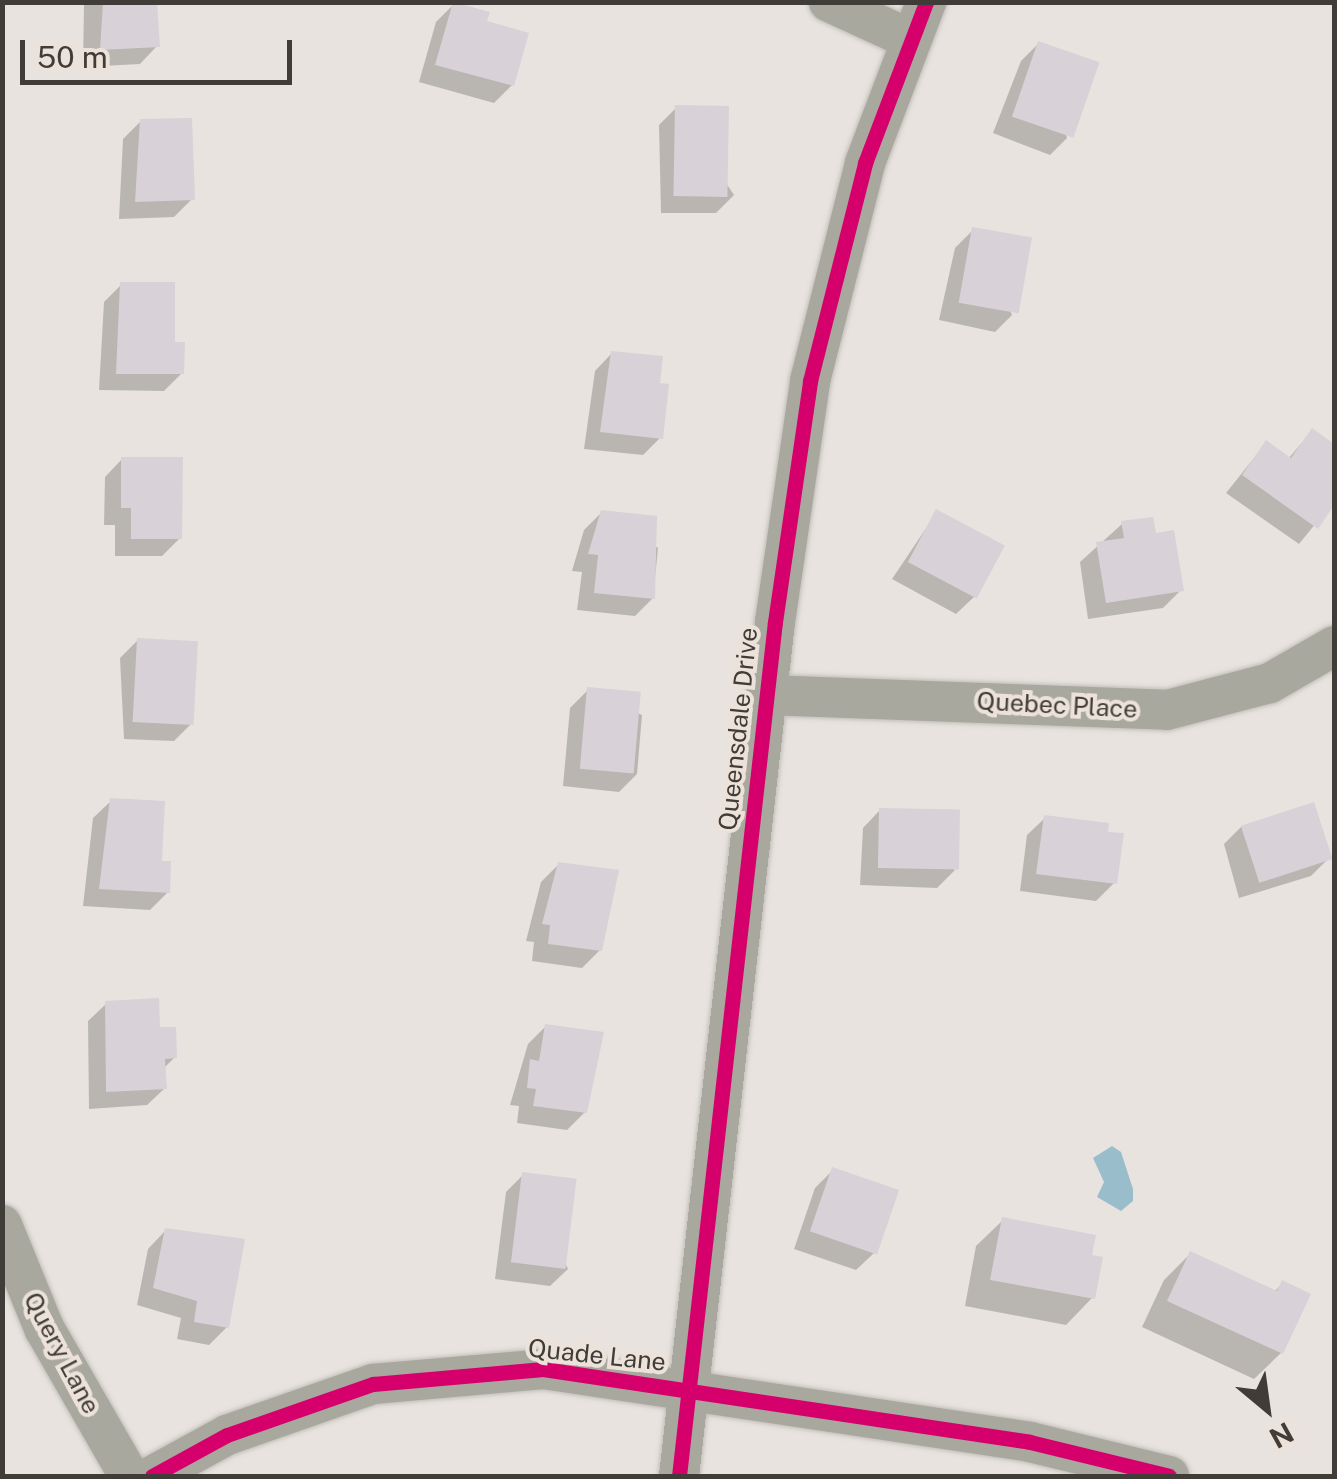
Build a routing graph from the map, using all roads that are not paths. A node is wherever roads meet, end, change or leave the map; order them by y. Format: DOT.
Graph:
graph roads {
  1 [pos="829,2"];
  2 [pos="918,20"];
  3 [pos="1334,646"];
  4 [pos="766,695"];
  5 [pos="2,1225"];
  6 [pos="693,1390"];
  7 [pos="129,1476"];
  8 [pos="152,1476"];
  9 [pos="679,1476"];
  10 [pos="1169,1476"];
  1 -- 2 [label="street"];
  2 -- 4 [label="street, Queensdale Drive"];
  3 -- 4 [label="street, Quebec Place"];
  4 -- 6 [label="street, Queensdale Drive"];
  5 -- 7 [label="street, Query Lane"];
  6 -- 8 [label="street, Quade Lane"];
  6 -- 9 [label="street, Queensdale Drive"];
  6 -- 10 [label="street, Quade Lane"];
}
